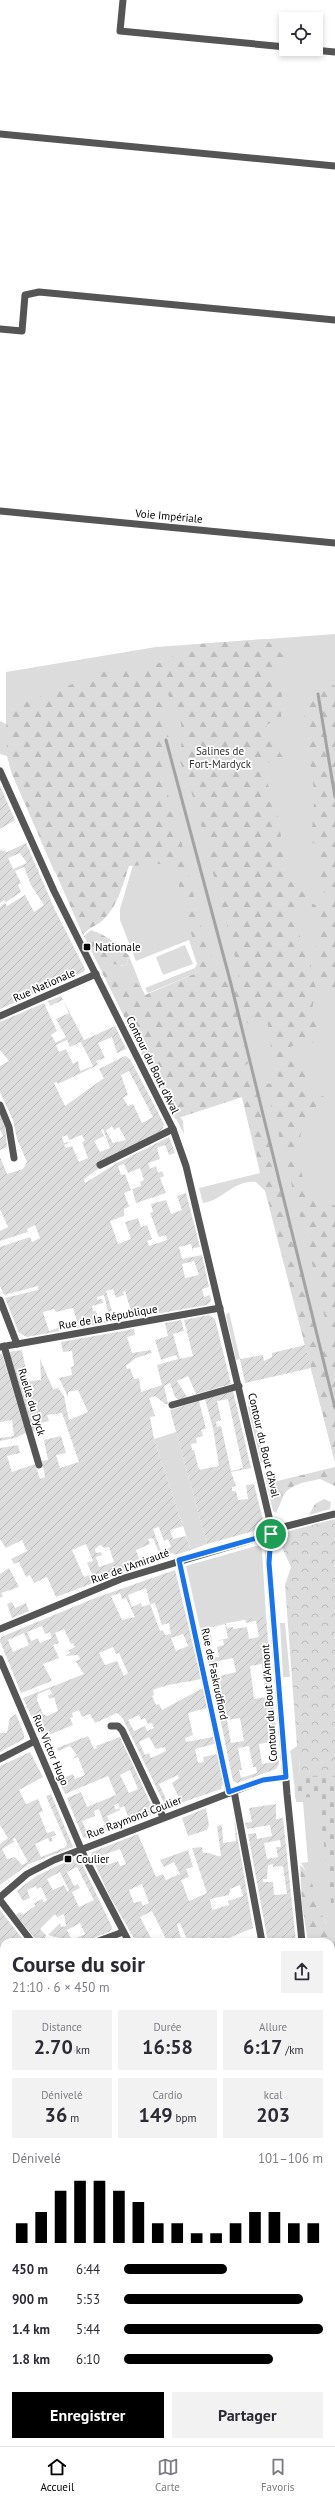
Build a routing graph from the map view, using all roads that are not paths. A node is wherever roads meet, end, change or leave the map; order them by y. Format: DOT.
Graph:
graph roads {
  1 [pos="123,0"];
  2 [pos="279,46"];
  3 [pos="323,51"];
  4 [pos="335,52"];
  5 [pos="0,134"];
  6 [pos="335,166"];
  7 [pos="335,320"];
  8 [pos="0,329"];
  9 [pos="0,511"];
  10 [pos="335,543"];
  11 [pos="0,771"];
  12 [pos="96,974"];
  13 [pos="0,1016"];
  14 [pos="0,1105"];
  15 [pos="173,1129"];
  16 [pos="14,1158"];
  17 [pos="100,1165"];
  18 [pos="0,1300"];
  19 [pos="220,1308"];
  20 [pos="17,1344"];
  21 [pos="2,1346"];
  22 [pos="238,1386"];
  23 [pos="172,1405"];
  24 [pos="39,1465"];
  25 [pos="335,1514"];
  26 [pos="271,1532"];
  27 [pos="179,1560"];
  28 [pos="0,1629"];
  29 [pos="0,1659"];
  30 [pos="111,1726"];
  31 [pos="35,1741"];
  32 [pos="0,1759"];
  33 [pos="286,1777"];
  34 [pos="232,1792"];
  35 [pos="163,1817"];
  36 [pos="81,1849"];
  37 [pos="0,1897"];
  38 [pos="0,1900"];
  39 [pos="123,1932"];
  40 [pos="29,1938"];
  41 [pos="107,1938"];
  42 [pos="127,1938"];
  43 [pos="261,1938"];
  44 [pos="302,1938"];
  1 -- 2 [label="street"];
  3 -- 4 [label="street"];
  5 -- 6 [label="street"];
  7 -- 8 [label="street"];
  9 -- 10 [label="street, Voie Impériale"];
  11 -- 12 [label="street, Contour du Bout d'Aval"];
  12 -- 13 [label="street, Rue Nationale"];
  12 -- 15 [label="street, Contour du Bout d'Aval"];
  14 -- 16 [label="street"];
  15 -- 17 [label="street"];
  15 -- 19 [label="street, Contour du Bout d'Aval"];
  18 -- 20 [label="street"];
  19 -- 20 [label="street, Rue de la République"];
  19 -- 22 [label="street, Contour du Bout d'Aval"];
  20 -- 21 [label="street, Rue de la République"];
  21 -- 24 [label="street, Ruelle du Dyck"];
  22 -- 23 [label="street, Contour du Bout d'Aval"];
  22 -- 26 [label="street, Contour du Bout d'Aval"];
  25 -- 26 [label="street, Rue de l'Amirauté"];
  26 -- 27 [label="street, Rue de l'Amirauté"];
  26 -- 33 [label="street, Contour du Bout d'Amont"];
  27 -- 28 [label="street, Rue de l'Amirauté"];
  27 -- 34 [label="street, Rue de Faskrudfiord"];
  29 -- 31 [label="street, Rue Victor Hugo"];
  30 -- 35 [label="street"];
  31 -- 32 [label="street"];
  31 -- 36 [label="street, Rue Victor Hugo"];
  33 -- 34 [label="street, Rue Raymond Coulier"];
  33 -- 44 [label="street, Contour du Bout d'Amont"];
  34 -- 35 [label="street, Rue Raymond Coulier"];
  34 -- 43 [label="street, Rue de Faskrudfiord"];
  35 -- 36 [label="street, Rue Raymond Coulier"];
  36 -- 37 [label="street, Rue Raymond Coulier"];
  36 -- 39 [label="street, Rue Victor Hugo"];
  38 -- 40 [label="street"];
  39 -- 41 [label="street"];
  39 -- 42 [label="street, Rue Victor Hugo"];
}
